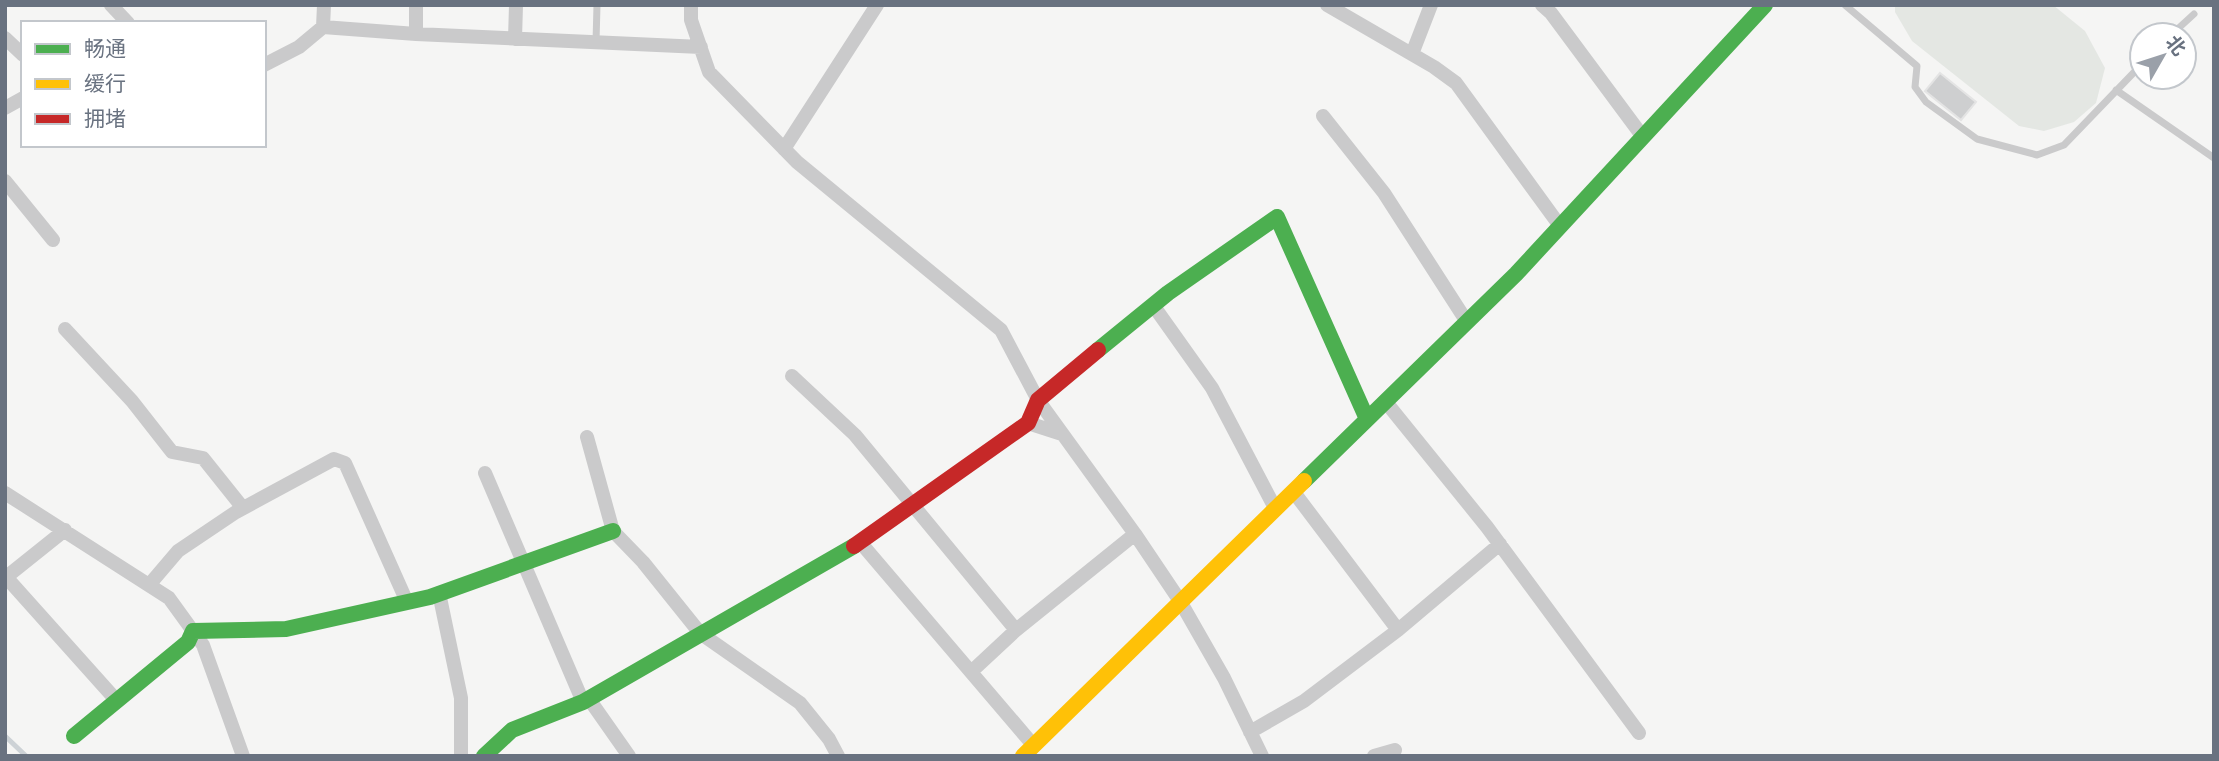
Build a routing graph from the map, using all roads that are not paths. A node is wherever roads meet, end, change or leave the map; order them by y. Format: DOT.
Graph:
graph roads {
  1 [pos="111,5"];
  2 [pos="324,5"];
  3 [pos="416,5"];
  4 [pos="516,5"];
  5 [pos="597,5"];
  6 [pos="691,5"];
  7 [pos="877,5"];
  8 [pos="1327,5"];
  9 [pos="1432,5"];
  10 [pos="1542,5"];
  11 [pos="1765,5"];
  12 [pos="1844,5"];
  13 [pos="2194,15"];
  14 [pos="126,21"];
  15 [pos="2187,21"];
  16 [pos="323,27"];
  17 [pos="416,34"];
  18 [pos="5,38"];
  19 [pos="515,39"];
  20 [pos="596,43"];
  21 [pos="701,47"];
  22 [pos="21,53"];
  23 [pos="1412,54"];
  24 [pos="266,64"];
  25 [pos="2128,78"];
  26 [pos="2116,90"];
  27 [pos="21,99"];
  28 [pos="5,108"];
  29 [pos="1323,116"];
  30 [pos="1643,137"];
  31 [pos="784,149"];
  32 [pos="2214,158"];
  33 [pos="5,181"];
  34 [pos="1560,226"];
  35 [pos="53,240"];
  36 [pos="1153,305"];
  37 [pos="1467,322"];
  38 [pos="65,329"];
  39 [pos="792,376"];
  40 [pos="1038,400"];
  41 [pos="1385,401"];
  42 [pos="1367,419"];
  43 [pos="1028,423"];
  44 [pos="1062,434"];
  45 [pos="587,437"];
  46 [pos="485,473"];
  47 [pos="1293,491"];
  48 [pos="5,494"];
  49 [pos="912,505"];
  50 [pos="243,508"];
  51 [pos="1275,508"];
  52 [pos="65,530"];
  53 [pos="613,531"];
  54 [pos="1135,534"];
  55 [pos="860,542"];
  56 [pos="1500,544"];
  57 [pos="523,563"];
  58 [pos="5,577"];
  59 [pos="149,585"];
  60 [pos="439,593"];
  61 [pos="407,601"];
  62 [pos="1180,601"];
  63 [pos="1016,630"];
  64 [pos="1398,630"];
  65 [pos="193,631"];
  66 [pos="700,633"];
  67 [pos="971,672"];
  68 [pos="586,700"];
  69 [pos="117,701"];
  70 [pos="1250,732"];
  71 [pos="1639,733"];
  72 [pos="74,736"];
  73 [pos="1395,750"];
  74 [pos="1028,751"];
  75 [pos="243,756"];
  76 [pos="461,756"];
  77 [pos="484,756"];
  78 [pos="629,756"];
  79 [pos="838,756"];
  80 [pos="1262,756"];
  81 [pos="1374,756"];
  1 -- 14 [label="street"];
  2 -- 16 [label="street"];
  3 -- 17 [label="street"];
  4 -- 19 [label="street"];
  5 -- 20 [label="lane"];
  6 -- 21 [label="street"];
  7 -- 31 [label="street"];
  8 -- 23 [label="street"];
  9 -- 23 [label="street"];
  10 -- 30 [label="street"];
  11 -- 30 [label="street"];
  12 -- 26 [label="lane"];
  13 -- 15 [label="lane"];
  16 -- 17 [label="street"];
  16 -- 24 [label="street"];
  17 -- 19 [label="street"];
  18 -- 22 [label="street"];
  19 -- 20 [label="street"];
  20 -- 21 [label="street"];
  21 -- 31 [label="street"];
  23 -- 34 [label="street"];
  25 -- 26 [label="lane"];
  26 -- 32 [label="lane"];
  27 -- 28 [label="street"];
  29 -- 37 [label="street"];
  30 -- 34 [label="street"];
  31 -- 40 [label="street"];
  33 -- 35 [label="street"];
  34 -- 37 [label="street"];
  36 -- 40 [label="street"];
  36 -- 42 [label="street"];
  36 -- 51 [label="street"];
  37 -- 41 [label="street"];
  38 -- 50 [label="street"];
  39 -- 49 [label="street"];
  40 -- 43 [label="street"];
  40 -- 44 [label="street"];
  41 -- 42 [label="street"];
  41 -- 56 [label="street"];
  42 -- 47 [label="street"];
  43 -- 44 [label="street"];
  43 -- 49 [label="street"];
  44 -- 54 [label="street"];
  45 -- 53 [label="street"];
  46 -- 57 [label="street"];
  47 -- 51 [label="street"];
  47 -- 64 [label="street"];
  48 -- 52 [label="street"];
  49 -- 55 [label="street"];
  49 -- 63 [label="street"];
  50 -- 59 [label="street"];
  50 -- 61 [label="street"];
  51 -- 62 [label="street"];
  52 -- 58 [label="street"];
  52 -- 59 [label="street"];
  53 -- 57 [label="street"];
  53 -- 66 [label="street"];
  54 -- 62 [label="street"];
  54 -- 63 [label="street"];
  55 -- 66 [label="street"];
  55 -- 67 [label="street"];
  56 -- 64 [label="street"];
  56 -- 71 [label="street"];
  57 -- 60 [label="street"];
  57 -- 68 [label="street"];
  58 -- 69 [label="street"];
  59 -- 65 [label="street"];
  60 -- 61 [label="street"];
  60 -- 76 [label="street"];
  61 -- 65 [label="street"];
  62 -- 70 [label="street"];
  62 -- 74 [label="street"];
  63 -- 67 [label="street"];
  64 -- 70 [label="street"];
  65 -- 69 [label="street"];
  65 -- 75 [label="street"];
  66 -- 68 [label="street"];
  66 -- 79 [label="street"];
  67 -- 74 [label="street"];
  68 -- 77 [label="street"];
  68 -- 78 [label="street"];
  69 -- 72 [label="street"];
  70 -- 80 [label="street"];
  73 -- 81 [label="street"];
}
